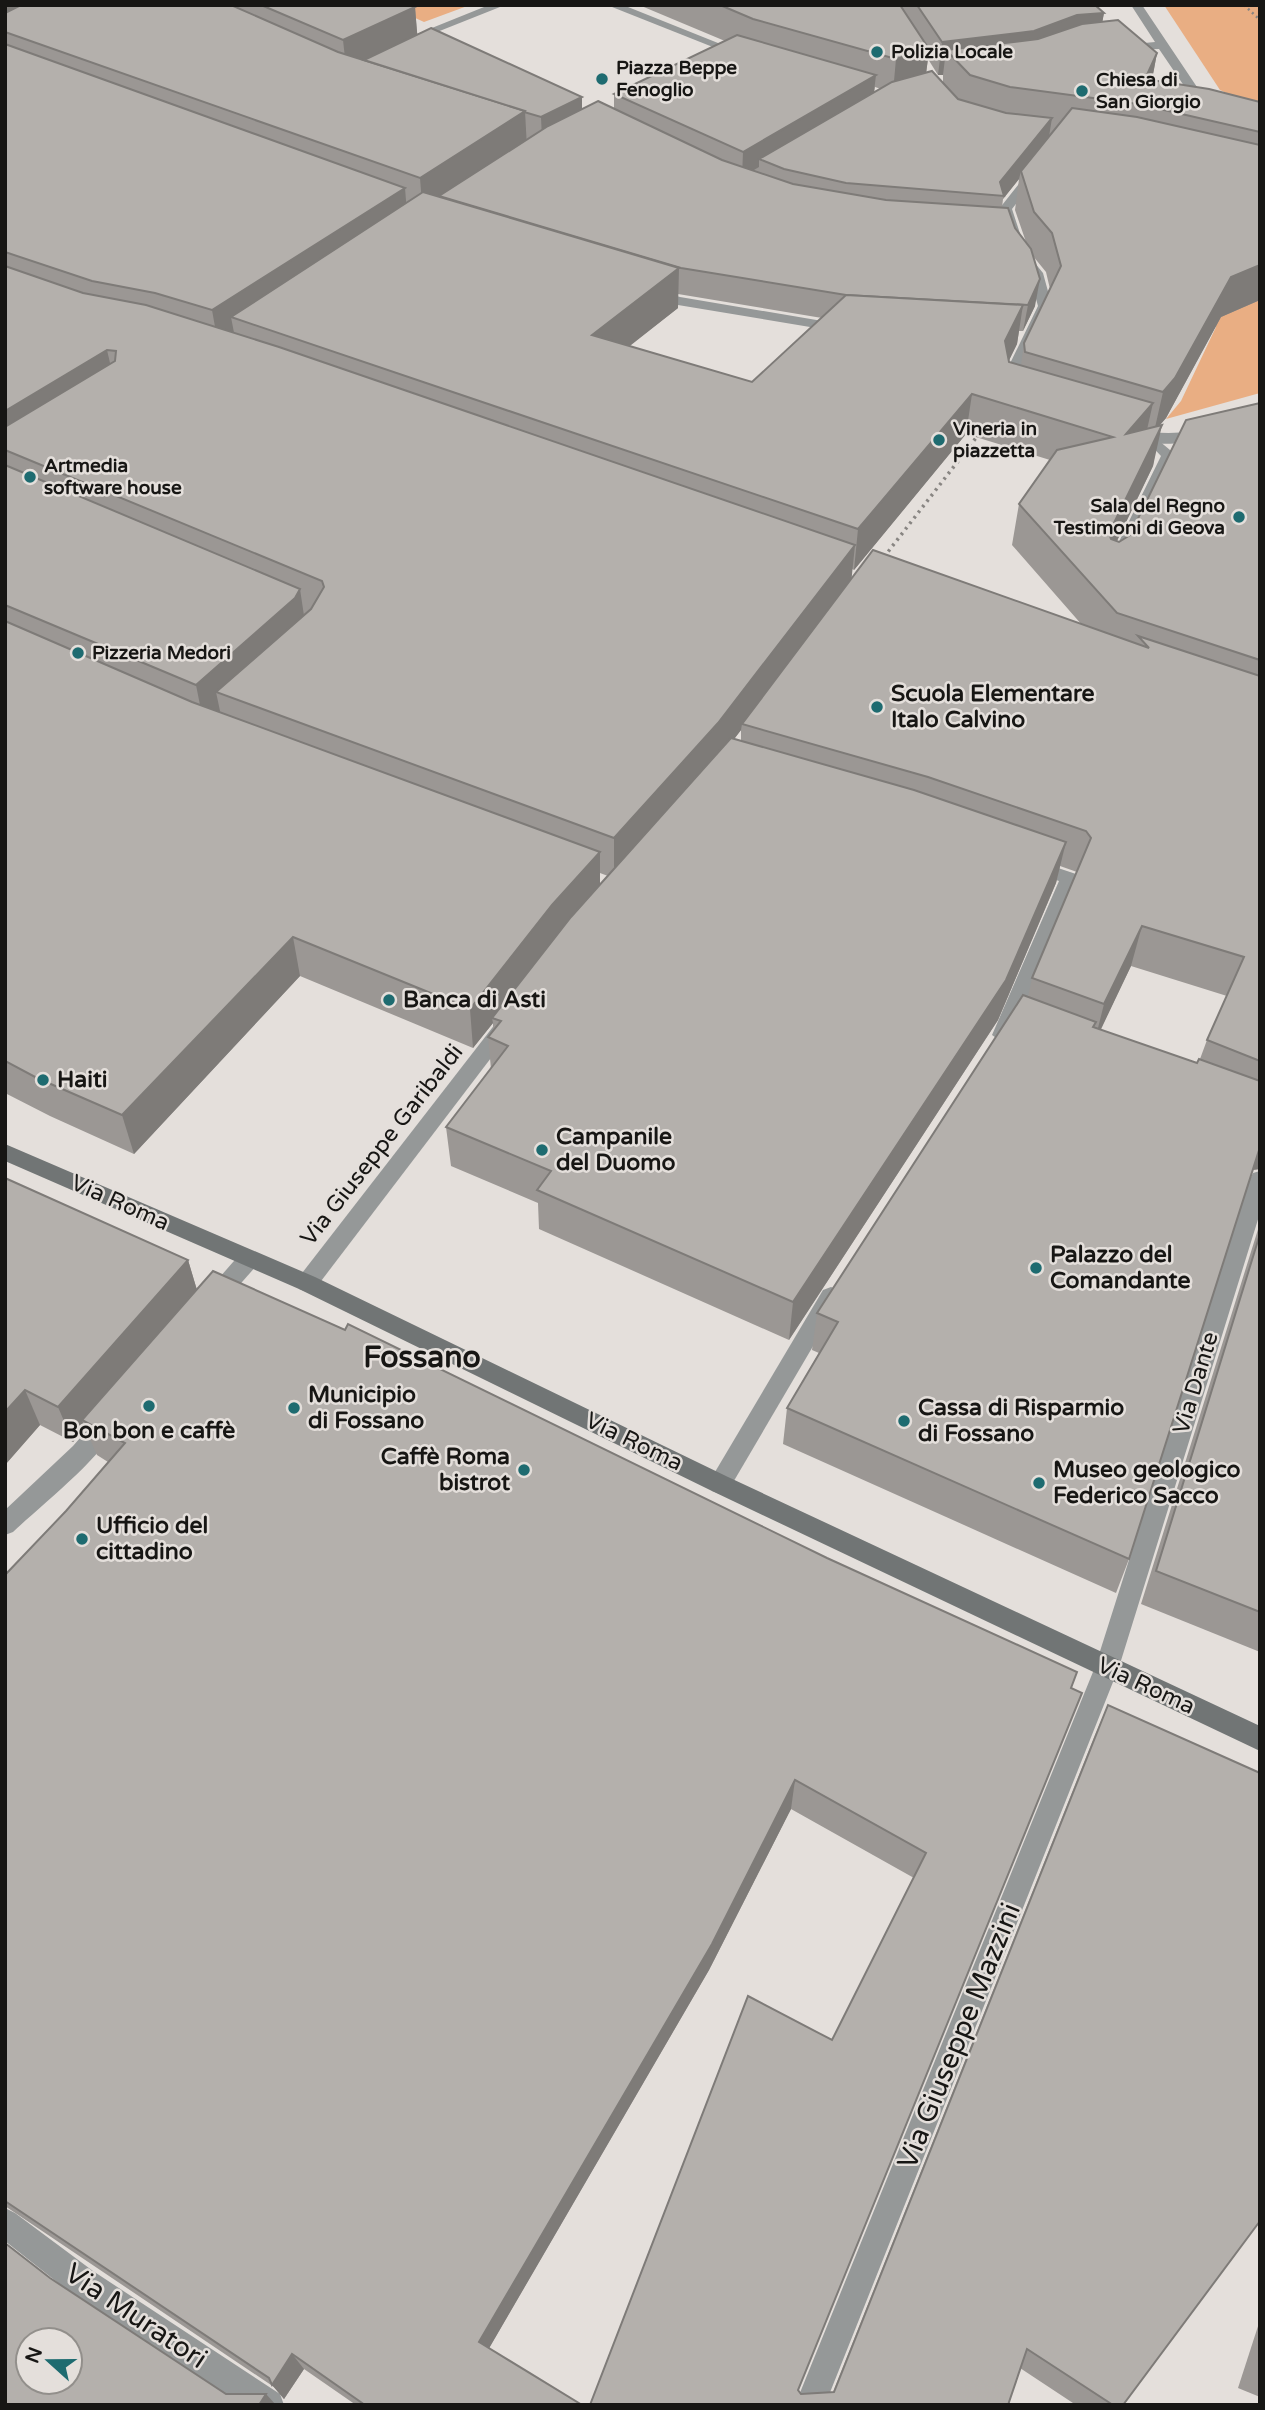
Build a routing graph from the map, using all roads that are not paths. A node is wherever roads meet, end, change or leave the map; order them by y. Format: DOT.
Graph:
graph roads {
  1 [pos="500,5"];
  2 [pos="612,5"];
  3 [pos="1136,5"];
  4 [pos="404,30"];
  5 [pos="1163,45"];
  6 [pos="1113,49"];
  7 [pos="758,60"];
  8 [pos="1260,128"];
  9 [pos="1043,162"];
  10 [pos="641,289"];
  11 [pos="855,329"];
  12 [pos="1015,398"];
  13 [pos="1260,421"];
  14 [pos="1113,427"];
  15 [pos="1152,439"];
  16 [pos="1111,575"];
  17 [pos="1018,860"];
  18 [pos="520,1005"];
  19 [pos="987,1058"];
  20 [pos="5,1152"];
  21 [pos="1260,1179"];
  22 [pos="249,1259"];
  23 [pos="842,1278"];
  24 [pos="307,1283"];
  25 [pos="196,1320"];
  26 [pos="125,1402"];
  27 [pos="720,1484"];
  28 [pos="5,1525"];
  29 [pos="1107,1667"];
  30 [pos="1260,1739"];
  31 [pos="5,2224"];
  32 [pos="269,2405"];
  33 [pos="810,2405"];
  1 -- 4 [label="street"];
  2 -- 7 [label="street"];
  3 -- 5 [label="street"];
  5 -- 6 [label="street"];
  5 -- 8 [label="street"];
  9 -- 12 [label="street"];
  10 -- 11 [label="street"];
  13 -- 15 [label="street"];
  14 -- 15 [label="street"];
  15 -- 16 [label="street"];
  17 -- 19 [label="street"];
  18 -- 24 [label="street, Via Giuseppe Garibaldi"];
  20 -- 22 [label="main road, Via Roma"];
  21 -- 29 [label="street, Via Dante"];
  22 -- 24 [label="main road, Via Roma"];
  22 -- 25 [label="street"];
  23 -- 27 [label="street"];
  24 -- 27 [label="main road, Via Roma"];
  26 -- 28 [label="street"];
  27 -- 29 [label="main road, Via Roma"];
  29 -- 30 [label="main road, Via Roma"];
  29 -- 33 [label="street, Via Giuseppe Mazzini"];
  31 -- 32 [label="street, Via Muratori"];
}
